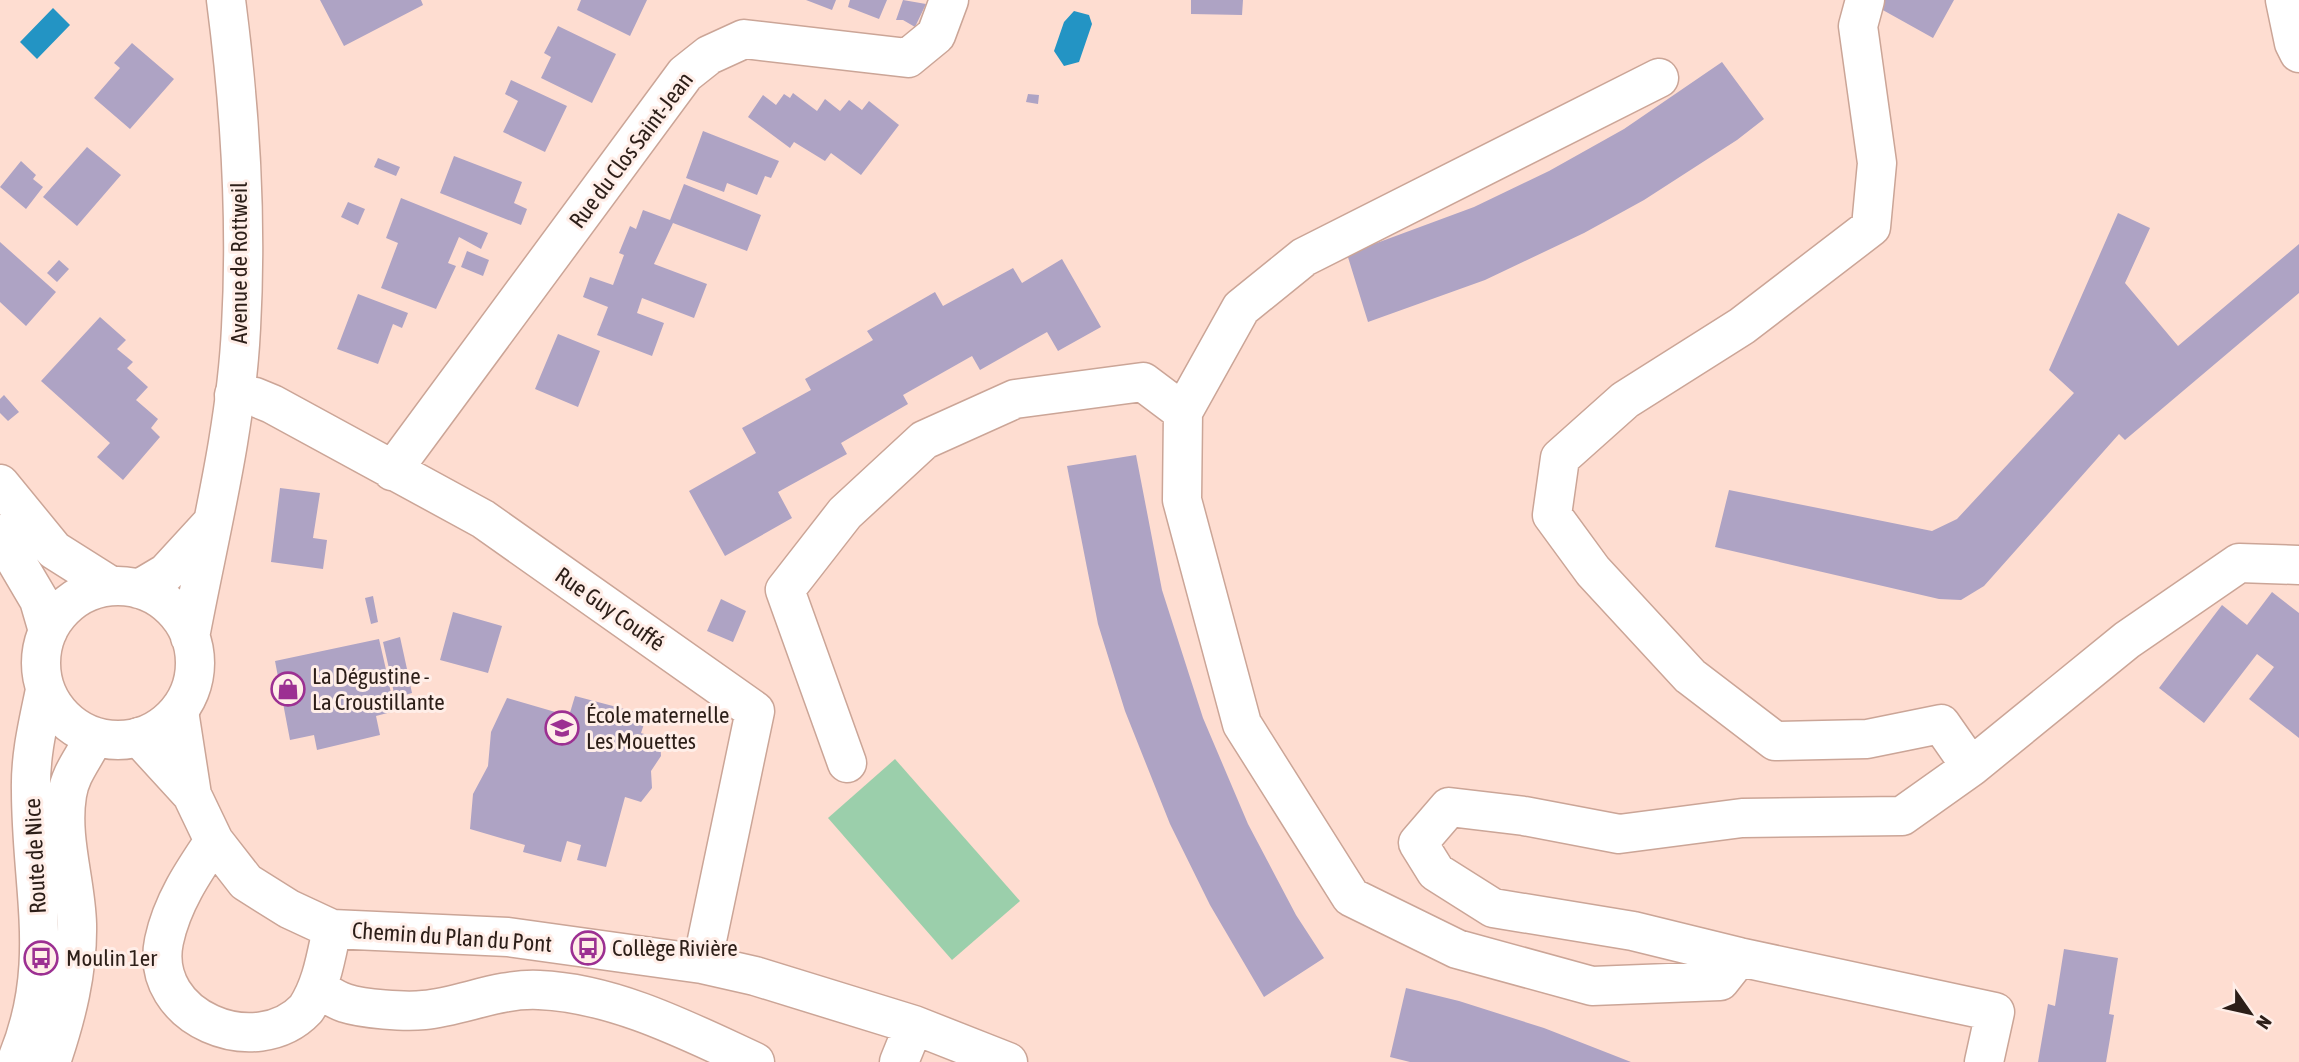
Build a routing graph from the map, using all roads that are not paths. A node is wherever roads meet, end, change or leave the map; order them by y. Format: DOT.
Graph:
graph roads {
  1 [pos="226,0"];
  2 [pos="949,0"];
  3 [pos="1865,0"];
  4 [pos="2285,0"];
  5 [pos="2299,53"];
  6 [pos="1659,78"];
  7 [pos="234,395"];
  8 [pos="1183,412"];
  9 [pos="392,471"];
  10 [pos="0,484"];
  11 [pos="211,524"];
  12 [pos="0,534"];
  13 [pos="2299,565"];
  14 [pos="125,587"];
  15 [pos="48,631"];
  16 [pos="190,637"];
  17 [pos="45,690"];
  18 [pos="178,711"];
  19 [pos="94,737"];
  20 [pos="139,737"];
  21 [pos="847,762"];
  22 [pos="1971,767"];
  23 [pos="192,795"];
  24 [pos="214,841"];
  25 [pos="332,929"];
  26 [pos="1739,957"];
  27 [pos="702,964"];
  28 [pos="317,988"];
  29 [pos="914,1025"];
  30 [pos="16,1062"];
  31 [pos="51,1062"];
  32 [pos="755,1062"];
  33 [pos="899,1062"];
  34 [pos="1007,1062"];
  35 [pos="1984,1062"];
  1 -- 7 [label="street, Avenue de Rottweil"];
  2 -- 9 [label="street, Rue du Clos Saint-Jean"];
  3 -- 22 [label="street"];
  4 -- 5 [label="street"];
  6 -- 8 [label="street"];
  7 -- 9 [label="street, Rue Guy Couffé"];
  7 -- 11 [label="street, Avenue de Rottweil"];
  8 -- 21 [label="street"];
  8 -- 26 [label="street"];
  9 -- 27 [label="street, Rue Guy Couffé"];
  10 -- 14 [label="street"];
  11 -- 14 [label="street"];
  11 -- 16 [label="street, Avenue de Rottweil"];
  12 -- 15 [label="street"];
  13 -- 22 [label="street"];
  14 -- 15 [label="street"];
  14 -- 16 [label="street"];
  15 -- 17 [label="street"];
  16 -- 18 [label="street"];
  17 -- 19 [label="street"];
  17 -- 30 [label="street, Route de Nice"];
  18 -- 20 [label="street"];
  18 -- 23 [label="street, Chemin du Plan du Pont"];
  19 -- 20 [label="street"];
  19 -- 31 [label="street, Route de Nice"];
  20 -- 23 [label="street, Chemin du Plan du Pont"];
  22 -- 26 [label="street"];
  23 -- 24 [label="street, Chemin du Plan du Pont"];
  24 -- 25 [label="street, Chemin du Plan du Pont"];
  24 -- 28 [label="street"];
  25 -- 27 [label="street, Chemin du Plan du Pont"];
  25 -- 28 [label="street"];
  26 -- 35 [label="street"];
  27 -- 29 [label="street, Chemin du Plan du Pont"];
  28 -- 32 [label="street"];
  29 -- 33 [label="street"];
  29 -- 34 [label="street, Chemin du Plan du Pont"];
}
